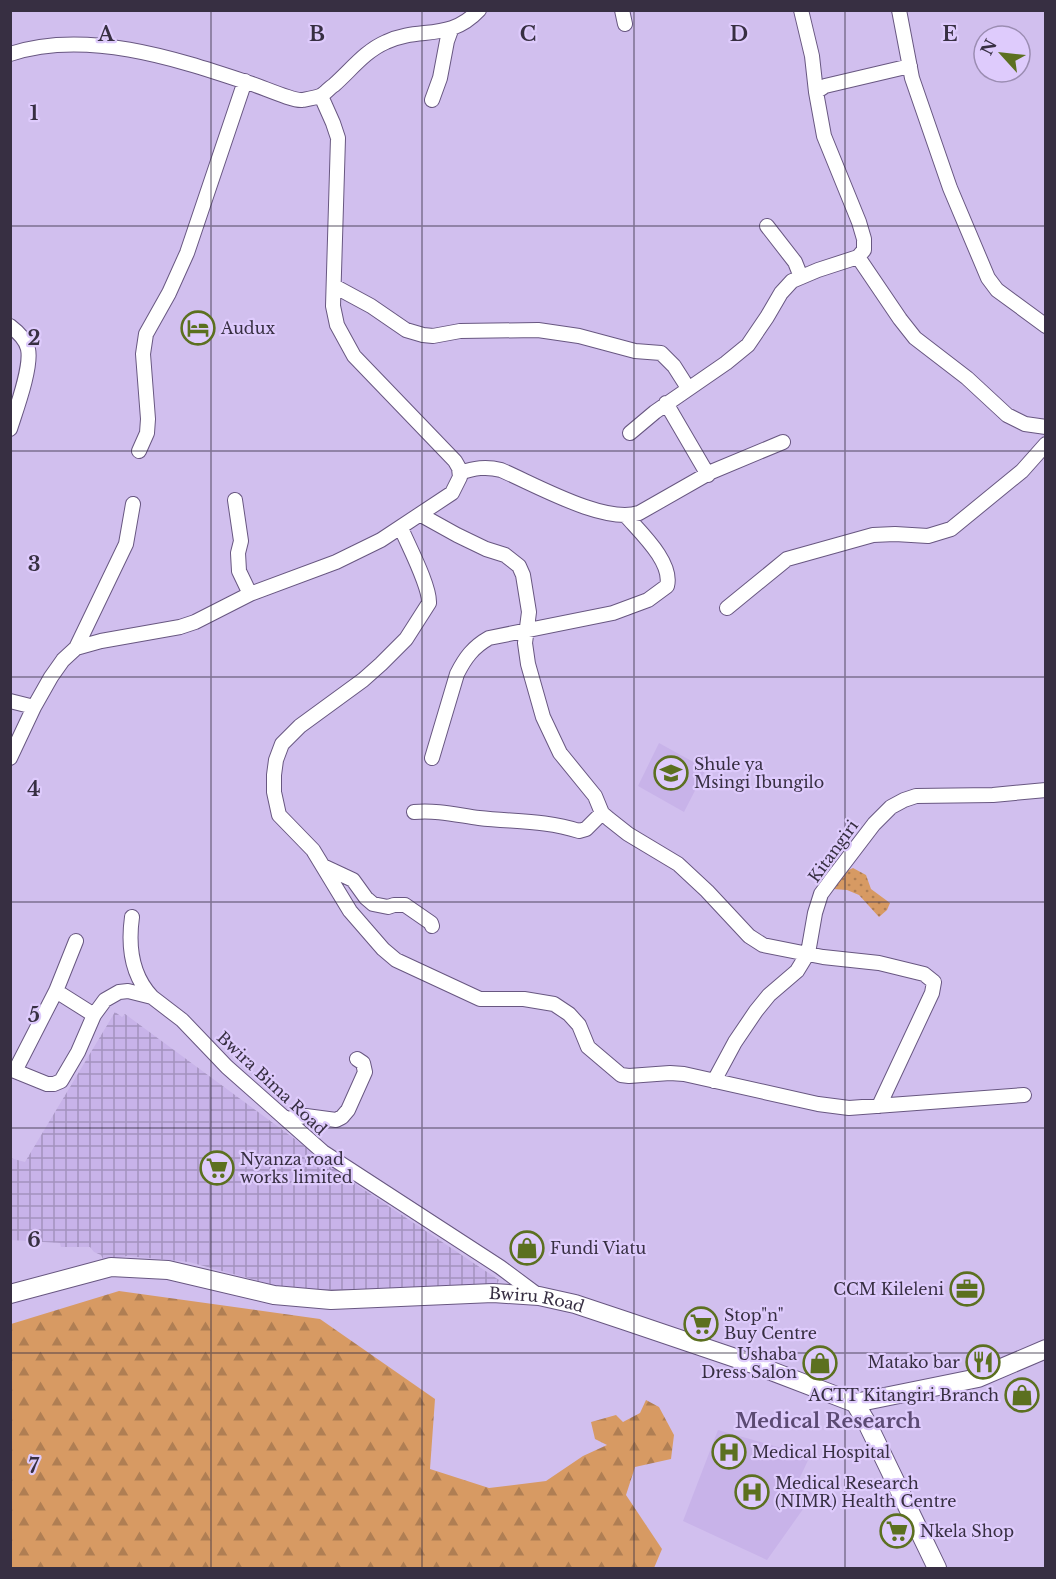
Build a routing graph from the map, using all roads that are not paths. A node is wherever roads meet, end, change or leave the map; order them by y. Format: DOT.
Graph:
graph roads {
  1 [pos="478,10"];
  2 [pos="801,10"];
  3 [pos="899,10"];
  4 [pos="451,30"];
  5 [pos="10,54"];
  6 [pos="910,66"];
  7 [pos="245,81"];
  8 [pos="816,92"];
  9 [pos="321,96"];
  10 [pos="432,100"];
  11 [pos="768,226"];
  12 [pos="858,257"];
  13 [pos="801,277"];
  14 [pos="334,286"];
  15 [pos="10,326"];
  16 [pos="1046,326"];
  17 [pos="688,388"];
  18 [pos="666,403"];
  19 [pos="1046,427"];
  20 [pos="10,429"];
  21 [pos="630,433"];
  22 [pos="783,442"];
  23 [pos="1046,444"];
  24 [pos="140,451"];
  25 [pos="460,473"];
  26 [pos="708,475"];
  27 [pos="235,500"];
  28 [pos="133,504"];
  29 [pos="421,515"];
  30 [pos="627,516"];
  31 [pos="401,528"];
  32 [pos="250,594"];
  33 [pos="727,608"];
  34 [pos="527,630"];
  35 [pos="76,648"];
  36 [pos="10,701"];
  37 [pos="34,707"];
  38 [pos="10,758"];
  39 [pos="432,758"];
  40 [pos="1046,790"];
  41 [pos="414,812"];
  42 [pos="602,813"];
  43 [pos="323,866"];
  44 [pos="132,917"];
  45 [pos="432,926"];
  46 [pos="76,941"];
  47 [pos="808,953"];
  48 [pos="56,991"];
  49 [pos="152,997"];
  50 [pos="94,1015"];
  51 [pos="357,1059"];
  52 [pos="13,1070"];
  53 [pos="714,1081"];
  54 [pos="1024,1095"];
  55 [pos="879,1106"];
  56 [pos="286,1119"];
  57 [pos="10,1294"];
  58 [pos="539,1296"];
  59 [pos="1046,1349"];
  60 [pos="855,1403"];
  61 [pos="938,1569"];
  1 -- 4 [label="street"];
  2 -- 8 [label="street"];
  3 -- 6 [label="street"];
  4 -- 9 [label="street"];
  4 -- 10 [label="street"];
  5 -- 7 [label="street"];
  6 -- 8 [label="street"];
  6 -- 16 [label="street"];
  7 -- 9 [label="street"];
  7 -- 24 [label="street"];
  8 -- 12 [label="street"];
  9 -- 14 [label="street"];
  11 -- 13 [label="street"];
  12 -- 13 [label="street"];
  12 -- 19 [label="street"];
  13 -- 17 [label="street"];
  14 -- 17 [label="street"];
  14 -- 25 [label="street"];
  15 -- 20 [label="street"];
  17 -- 18 [label="street"];
  18 -- 21 [label="street"];
  18 -- 26 [label="street"];
  22 -- 26 [label="street"];
  23 -- 33 [label="street"];
  25 -- 29 [label="street"];
  25 -- 30 [label="street"];
  26 -- 30 [label="street"];
  27 -- 32 [label="street"];
  28 -- 35 [label="street"];
  29 -- 31 [label="street"];
  29 -- 34 [label="street"];
  30 -- 34 [label="street"];
  31 -- 32 [label="street"];
  31 -- 43 [label="street"];
  32 -- 35 [label="street"];
  34 -- 39 [label="street"];
  34 -- 42 [label="street"];
  35 -- 37 [label="street"];
  36 -- 37 [label="street"];
  37 -- 38 [label="street"];
  40 -- 47 [label="street, Kitangiri"];
  41 -- 42 [label="street"];
  42 -- 47 [label="street"];
  43 -- 45 [label="street"];
  43 -- 53 [label="street"];
  44 -- 49 [label="street"];
  46 -- 48 [label="street"];
  47 -- 53 [label="street, Kitangiri"];
  47 -- 55 [label="street"];
  48 -- 50 [label="street"];
  48 -- 52 [label="street"];
  49 -- 50 [label="street, Bwira Bima Road"];
  49 -- 56 [label="street, Bwira Bima Road"];
  50 -- 52 [label="street, Bwira Bima Road"];
  51 -- 56 [label="street"];
  53 -- 55 [label="street"];
  54 -- 55 [label="street"];
  56 -- 58 [label="street, Bwira Bima Road"];
  57 -- 58 [label="main road, Bwiru Road"];
  58 -- 60 [label="main road, Bwiru Road"];
  59 -- 60 [label="main road"];
  60 -- 61 [label="main road"];
}
